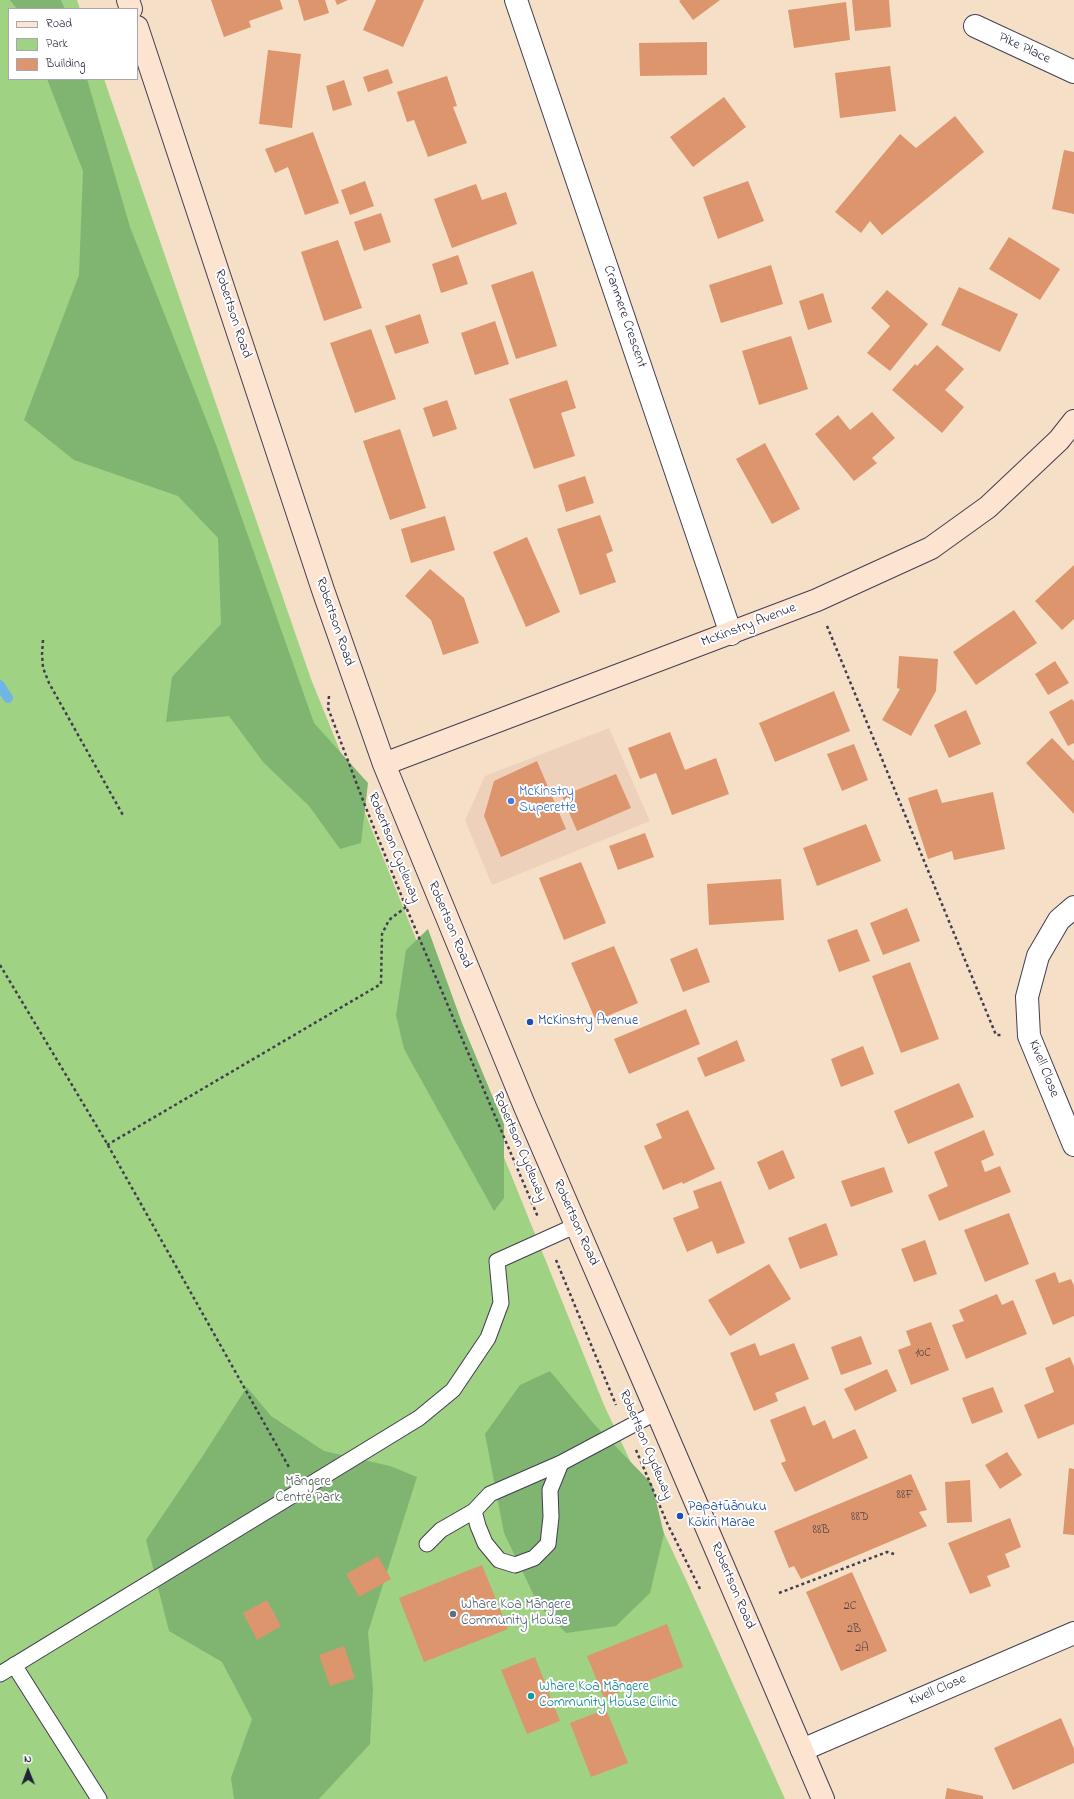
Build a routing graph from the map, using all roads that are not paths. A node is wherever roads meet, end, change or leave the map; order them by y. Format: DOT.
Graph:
graph roads {
  1 [pos="516,0"];
  2 [pos="975,26"];
  3 [pos="138,30"];
  4 [pos="1074,72"];
  5 [pos="1074,421"];
  6 [pos="731,634"];
  7 [pos="384,764"];
  8 [pos="1074,907"];
  9 [pos="1074,1145"];
  10 [pos="577,1225"];
  11 [pos="657,1412"];
  12 [pos="561,1463"];
  13 [pos="474,1511"];
  14 [pos="427,1544"];
  15 [pos="1074,1633"];
  16 [pos="14,1665"];
  17 [pos="0,1674"];
  18 [pos="802,1750"];
  19 [pos="99,1799"];
  20 [pos="823,1799"];
  1 -- 6 [label="street, Cranmere Crescent"];
  2 -- 4 [label="street, Pike Place"];
  3 -- 7 [label="main road, Robertson Road"];
  5 -- 6 [label="main road, McKinstry Avenue"];
  6 -- 7 [label="main road, McKinstry Avenue"];
  7 -- 10 [label="main road, Robertson Road"];
  8 -- 9 [label="street, Kivell Close"];
  10 -- 11 [label="main road, Robertson Road"];
  10 -- 16 [label="lane"];
  11 -- 12 [label="lane"];
  11 -- 18 [label="main road, Robertson Road"];
  12 -- 13 [label="lane"];
  12 -- 13 [label="lane"];
  13 -- 14 [label="lane"];
  15 -- 18 [label="street, Kivell Close"];
  16 -- 17 [label="lane"];
  16 -- 19 [label="lane"];
  18 -- 20 [label="main road, Robertson Road"];
}
